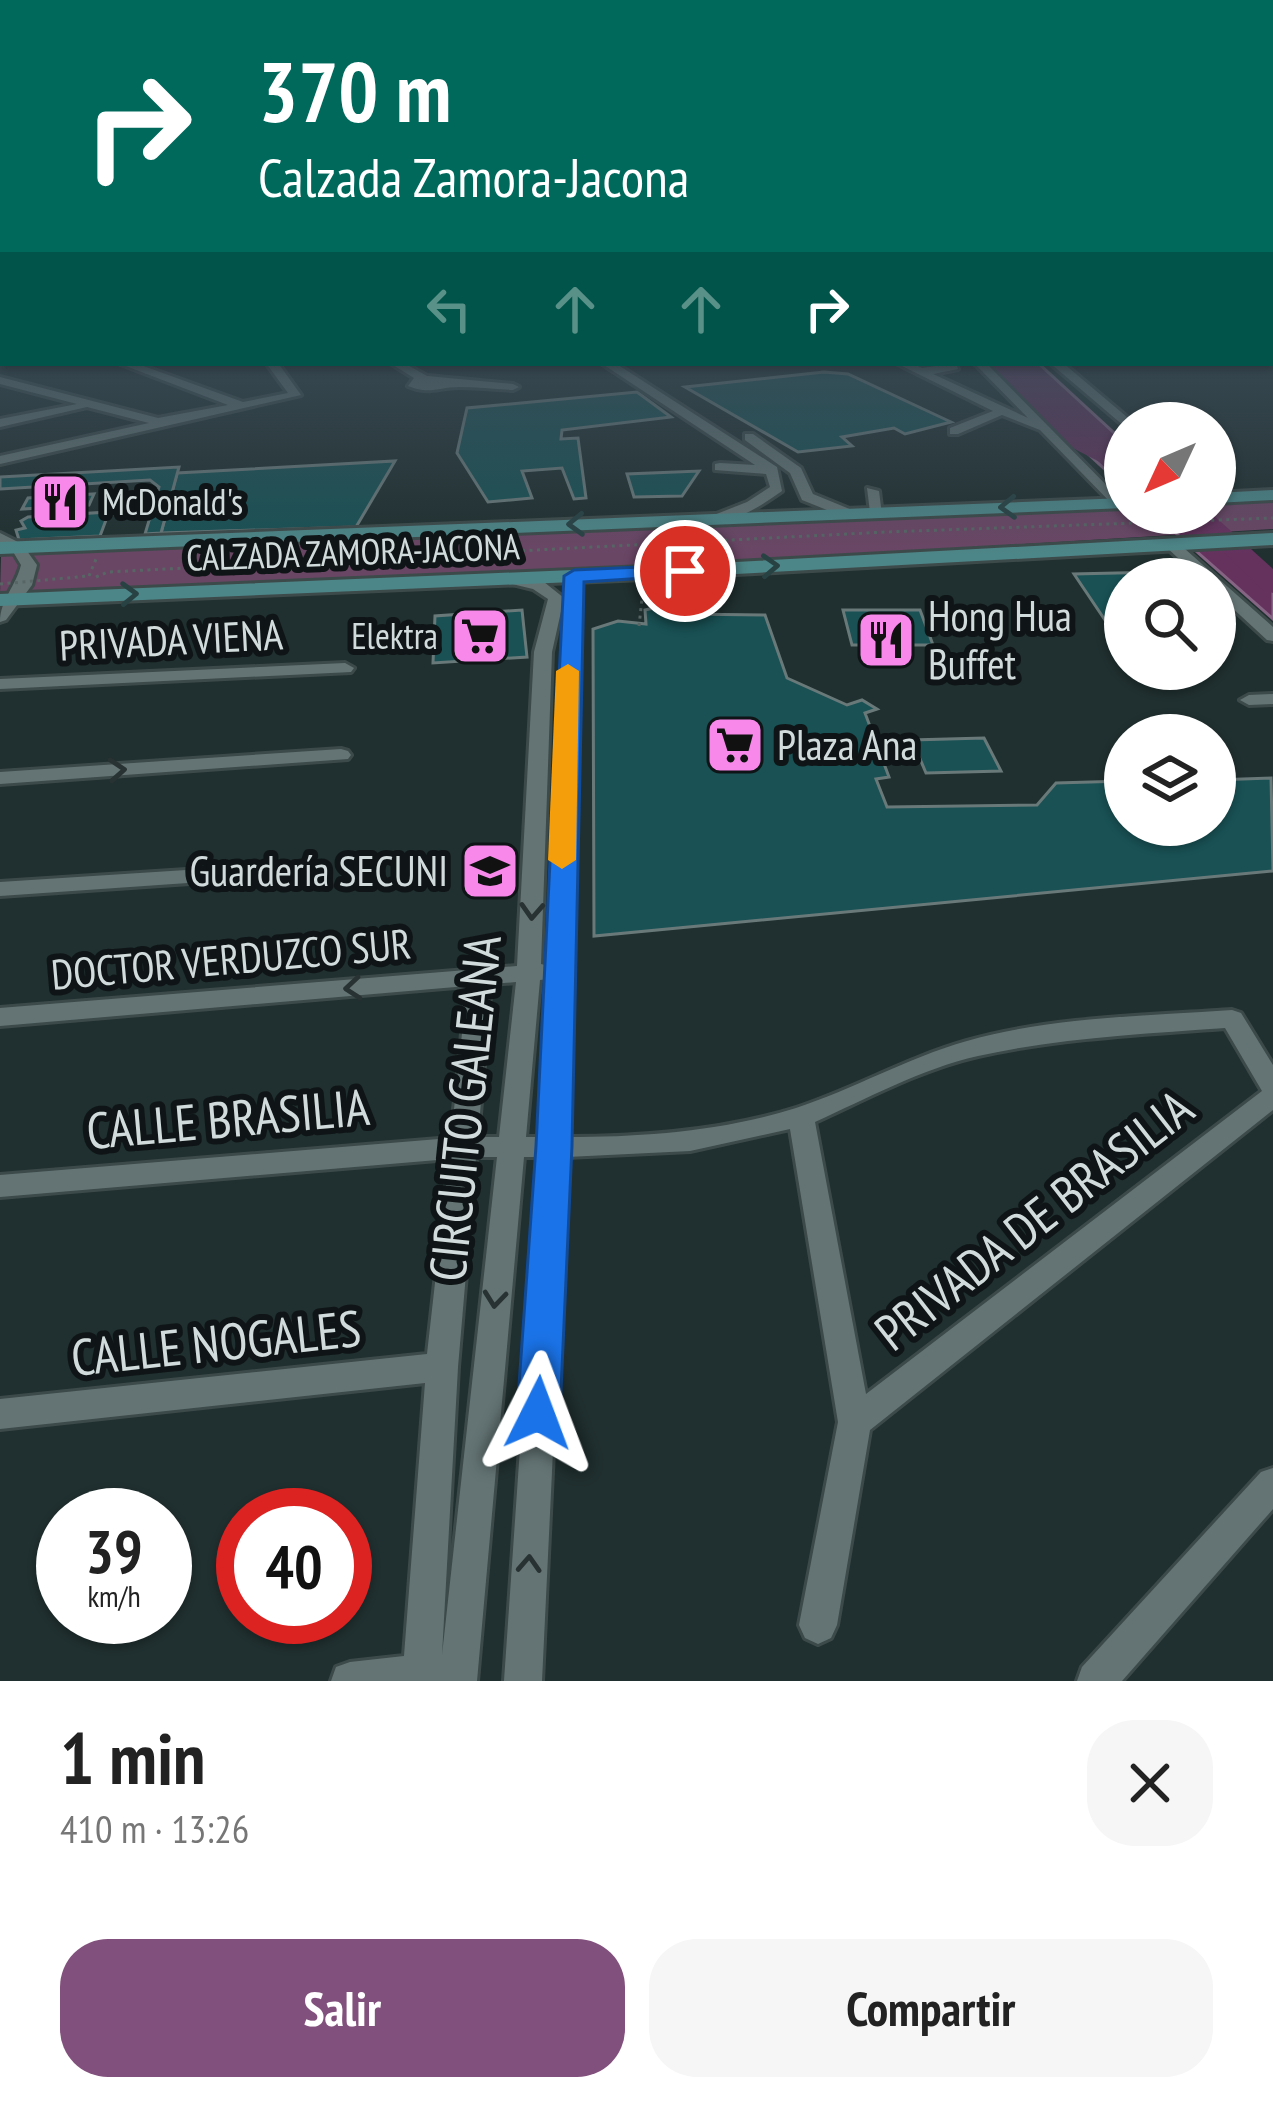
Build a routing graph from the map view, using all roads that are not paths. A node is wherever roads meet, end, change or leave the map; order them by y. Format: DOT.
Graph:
graph roads {
  1 [pos="59,397"];
  2 [pos="282,397"];
  3 [pos="660,397"];
  4 [pos="687,397"];
  5 [pos="974,397"];
  6 [pos="1014,397"];
  7 [pos="225,398"];
  8 [pos="241,405"];
  9 [pos="88,406"];
  10 [pos="1002,411"];
  11 [pos="185,416"];
  12 [pos="0,423"];
  13 [pos="156,424"];
  14 [pos="954,431"];
  15 [pos="1048,432"];
  16 [pos="0,460"];
  17 [pos="720,466"];
  18 [pos="772,470"];
  19 [pos="1104,486"];
  20 [pos="872,491"];
  21 [pos="1273,495"];
  22 [pos="1236,497"];
  23 [pos="1104,504"];
  24 [pos="877,512"];
  25 [pos="847,513"];
  26 [pos="718,518"];
  27 [pos="1273,538"];
  28 [pos="6,544"];
  29 [pos="1175,544"];
  30 [pos="91,549"];
  31 [pos="1189,558"];
  32 [pos="574,576"];
  33 [pos="506,578"];
  34 [pos="58,597"];
  35 [pos="3,600"];
  36 [pos="1236,603"];
  37 [pos="1273,636"];
  38 [pos="556,652"];
  39 [pos="345,668"];
  40 [pos="0,684"];
  41 [pos="1273,699"];
  42 [pos="1249,700"];
  43 [pos="341,755"];
  44 [pos="0,778"];
  45 [pos="297,870"];
  46 [pos="0,889"];
  47 [pos="559,970"];
  48 [pos="529,974"];
  49 [pos="475,978"];
  50 [pos="0,1017"];
  51 [pos="1273,1087"];
  52 [pos="1273,1096"];
  53 [pos="801,1117"];
  54 [pos="554,1146"];
  55 [pos="510,1147"];
  56 [pos="463,1148"];
  57 [pos="0,1186"];
  58 [pos="442,1367"];
  59 [pos="0,1414"];
  60 [pos="855,1422"];
  61 [pos="1273,1484"];
  62 [pos="818,1625"];
  63 [pos="433,1678"];
  64 [pos="350,1681"];
  65 [pos="523,1681"];
  66 [pos="1096,1681"];
  1 -- 9 [label="street"];
  2 -- 8 [label="street"];
  3 -- 18 [label="street"];
  4 -- 25 [label="street"];
  5 -- 10 [label="street"];
  6 -- 15 [label="street"];
  7 -- 8 [label="street"];
  7 -- 11 [label="street"];
  8 -- 11 [label="street"];
  9 -- 12 [label="street"];
  9 -- 13 [label="street"];
  10 -- 14 [label="street"];
  10 -- 15 [label="street"];
  11 -- 13 [label="street"];
  13 -- 16 [label="street"];
  15 -- 19 [label="street"];
  17 -- 18 [label="street"];
  18 -- 26 [label="street"];
  20 -- 24 [label="street"];
  21 -- 22 [label="main road"];
  23 -- 24 [label="main road, CALZADA ZAMORA-JACONA, one-way"];
  24 -- 25 [label="main road, CALZADA ZAMORA-JACONA"];
  25 -- 26 [label="main road, CALZADA ZAMORA-JACONA"];
  26 -- 30 [label="main road, CALZADA ZAMORA-JACONA, one-way"];
  27 -- 29 [label="main road, CALZADA ZAMORA-JACONA"];
  28 -- 30 [label="main road, CALZADA ZAMORA-JACONA"];
  28 -- 35 [label="street"];
  29 -- 31 [label="street"];
  32 -- 29 [label="main road, CALZADA ZAMORA-JACONA, one-way"];
  30 -- 34 [label="main road"];
  32 -- 33 [label="main road, CALZADA ZAMORA-JACONA"];
  32 -- 38 [label="street, CIRCUITO GALEANA"];
  34 -- 33 [label="main road, CALZADA ZAMORA-JACONA, one-way"];
  33 -- 38 [label="street, CIRCUITO GALEANA"];
  34 -- 35 [label="main road, CALZADA ZAMORA-JACONA"];
  36 -- 37 [label="street"];
  38 -- 47 [label="street, CIRCUITO GALEANA"];
  38 -- 48 [label="street, CIRCUITO GALEANA, one-way"];
  39 -- 40 [label="street, PRIVADA VIENA"];
  41 -- 42 [label="street"];
  44 -- 43 [label="street, one-way"];
  45 -- 46 [label="street"];
  47 -- 48 [label="street, DOCTOR VERDUZCO SUR"];
  47 -- 54 [label="street, CIRCUITO GALEANA"];
  48 -- 49 [label="street, DOCTOR VERDUZCO SUR"];
  48 -- 55 [label="street, CIRCUITO GALEANA"];
  49 -- 50 [label="street, DOCTOR VERDUZCO SUR, one-way"];
  49 -- 56 [label="street"];
  51 -- 53 [label="street, PRIVADA DE BRASILIA"];
  52 -- 60 [label="street, PRIVADA DE BRASILIA"];
  53 -- 54 [label="street, PRIVADA DE BRASILIA"];
  53 -- 60 [label="street, PRIVADA DE BRASILIA"];
  54 -- 55 [label="street, PRIVADA DE BRASILIA"];
  65 -- 54 [label="street, CIRCUITO GALEANA, one-way"];
  55 -- 56 [label="street, CALLE BRASILIA"];
  55 -- 63 [label="street, CIRCUITO GALEANA, one-way"];
  56 -- 57 [label="street, CALLE BRASILIA"];
  56 -- 58 [label="street"];
  58 -- 59 [label="street, CALLE NOGALES"];
  58 -- 63 [label="street"];
  60 -- 62 [label="street, PRIVADA DE BRASILIA"];
  61 -- 66 [label="street"];
  63 -- 64 [label="street"];
}
